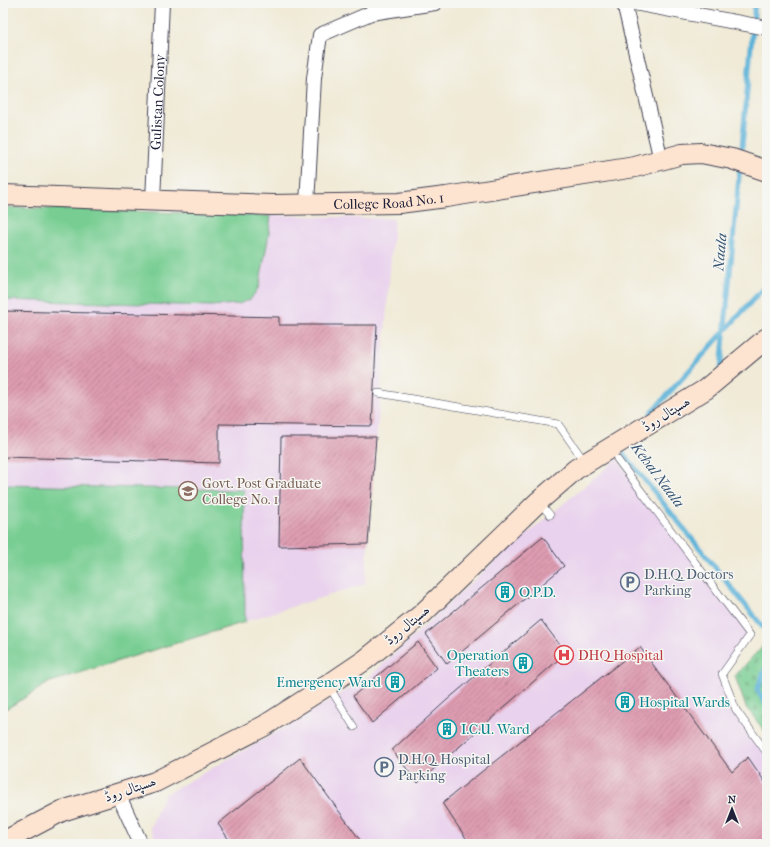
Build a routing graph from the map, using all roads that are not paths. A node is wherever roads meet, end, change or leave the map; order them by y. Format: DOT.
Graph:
graph roads {
  1 [pos="162,3"];
  2 [pos="435,3"];
  3 [pos="624,3"];
  4 [pos="634,3"];
  5 [pos="767,28"];
  6 [pos="661,160"];
  7 [pos="767,171"];
  8 [pos="3,195"];
  9 [pos="153,200"];
  10 [pos="307,204"];
  11 [pos="760,344"];
  12 [pos="378,393"];
  13 [pos="617,452"];
  14 [pos="586,463"];
  15 [pos="328,685"];
  16 [pos="354,727"];
  17 [pos="767,753"];
  18 [pos="118,794"];
  19 [pos="3,842"];
  20 [pos="141,844"];
  1 -- 9 [label="street, Gulistan Colony"];
  2 -- 10 [label="street"];
  3 -- 6 [label="street"];
  4 -- 5 [label="street"];
  6 -- 7 [label="main road, College Road No. 1"];
  6 -- 10 [label="main road, College Road No. 1"];
  8 -- 9 [label="main road, College Road No. 1"];
  9 -- 10 [label="main road, College Road No. 1"];
  11 -- 13 [label="main road, ھسپتال روڈ"];
  12 -- 14 [label="lane"];
  13 -- 14 [label="main road, ھسپتال روڈ"];
  13 -- 17 [label="lane"];
  14 -- 15 [label="main road, ھسپتال روڈ"];
  15 -- 16 [label="lane"];
  15 -- 18 [label="main road, ھسپتال روڈ"];
  18 -- 19 [label="main road, ھسپتال روڈ"];
  18 -- 20 [label="street"];
}
